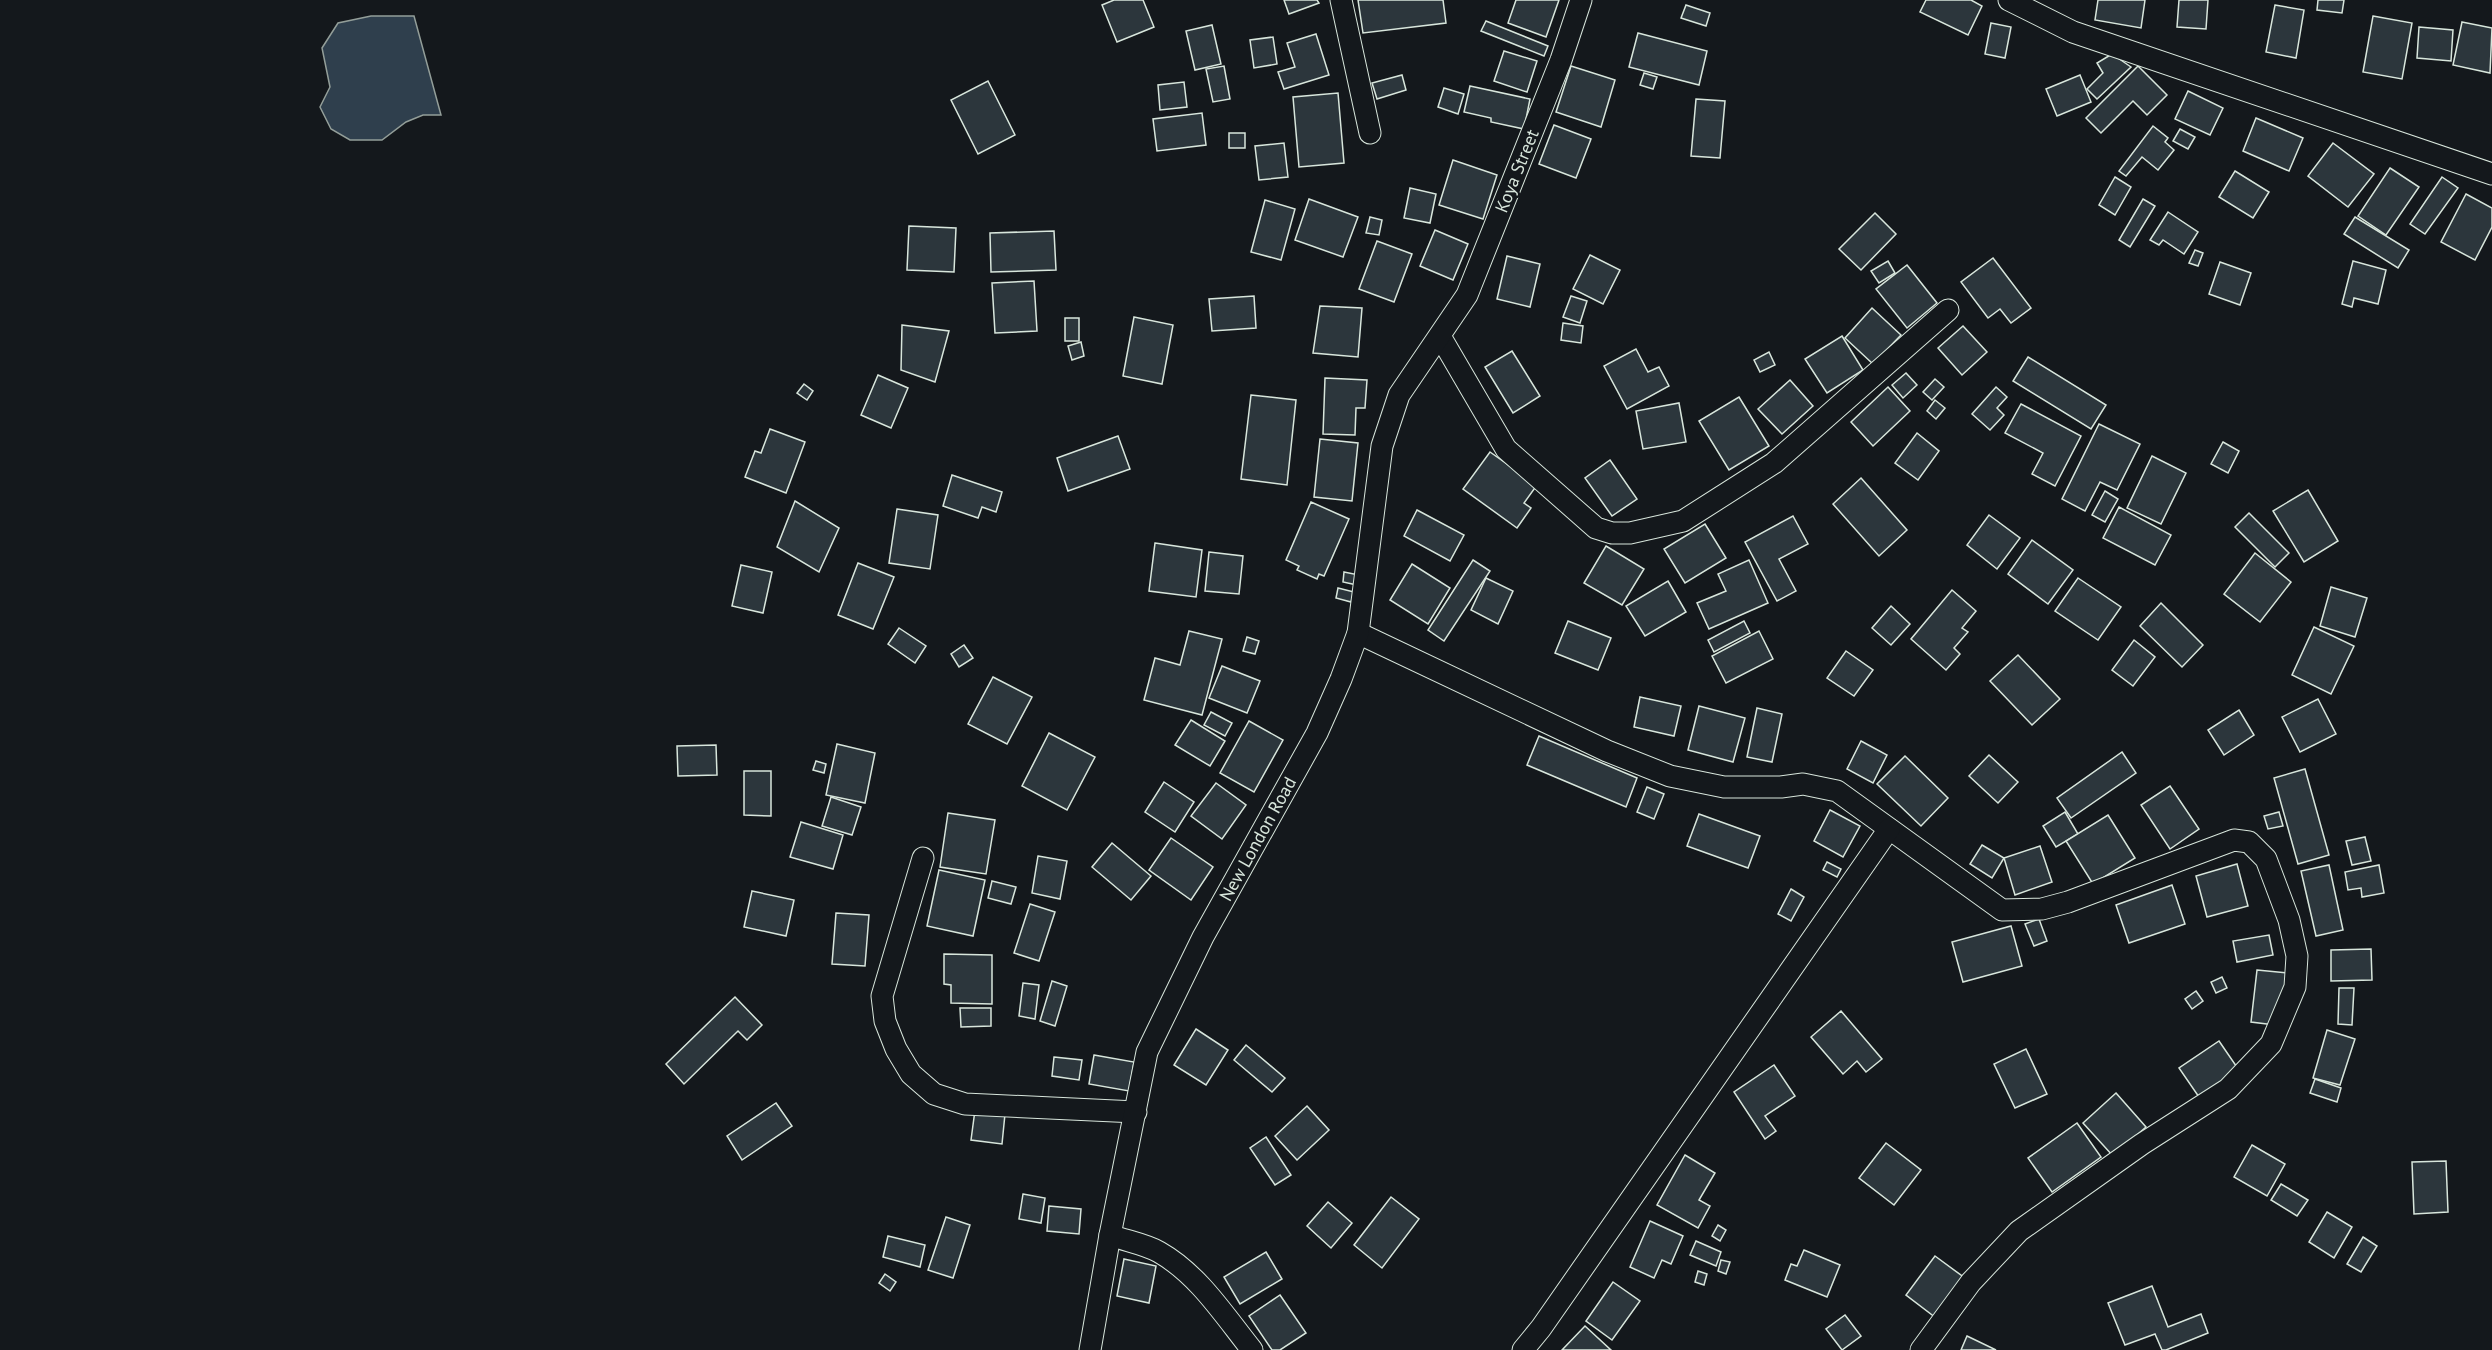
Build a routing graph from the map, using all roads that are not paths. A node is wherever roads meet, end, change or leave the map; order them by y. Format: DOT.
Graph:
graph roads {
  1 [pos="1341,0"];
  2 [pos="1581,0"];
  3 [pos="2008,0"];
  4 [pos="1370,133"];
  5 [pos="2492,174"];
  6 [pos="1948,309"];
  7 [pos="1440,336"];
  8 [pos="1358,633"];
  9 [pos="1889,829"];
  10 [pos="923,858"];
  11 [pos="1136,1112"];
  12 [pos="1110,1235"];
  13 [pos="1090,1350"];
  14 [pos="1252,1350"];
  15 [pos="1523,1350"];
  16 [pos="1921,1350"];
  1 -- 4 [label="street"];
  2 -- 7 [label="street, Koya Street"];
  3 -- 5 [label="street"];
  6 -- 7 [label="street"];
  7 -- 8 [label="street, New London Road"];
  8 -- 9 [label="street"];
  8 -- 11 [label="street, New London Road"];
  9 -- 15 [label="street"];
  9 -- 16 [label="street"];
  10 -- 11 [label="street"];
  11 -- 12 [label="street, New London Road"];
  12 -- 13 [label="street, New London Road"];
  12 -- 14 [label="street"];
}
